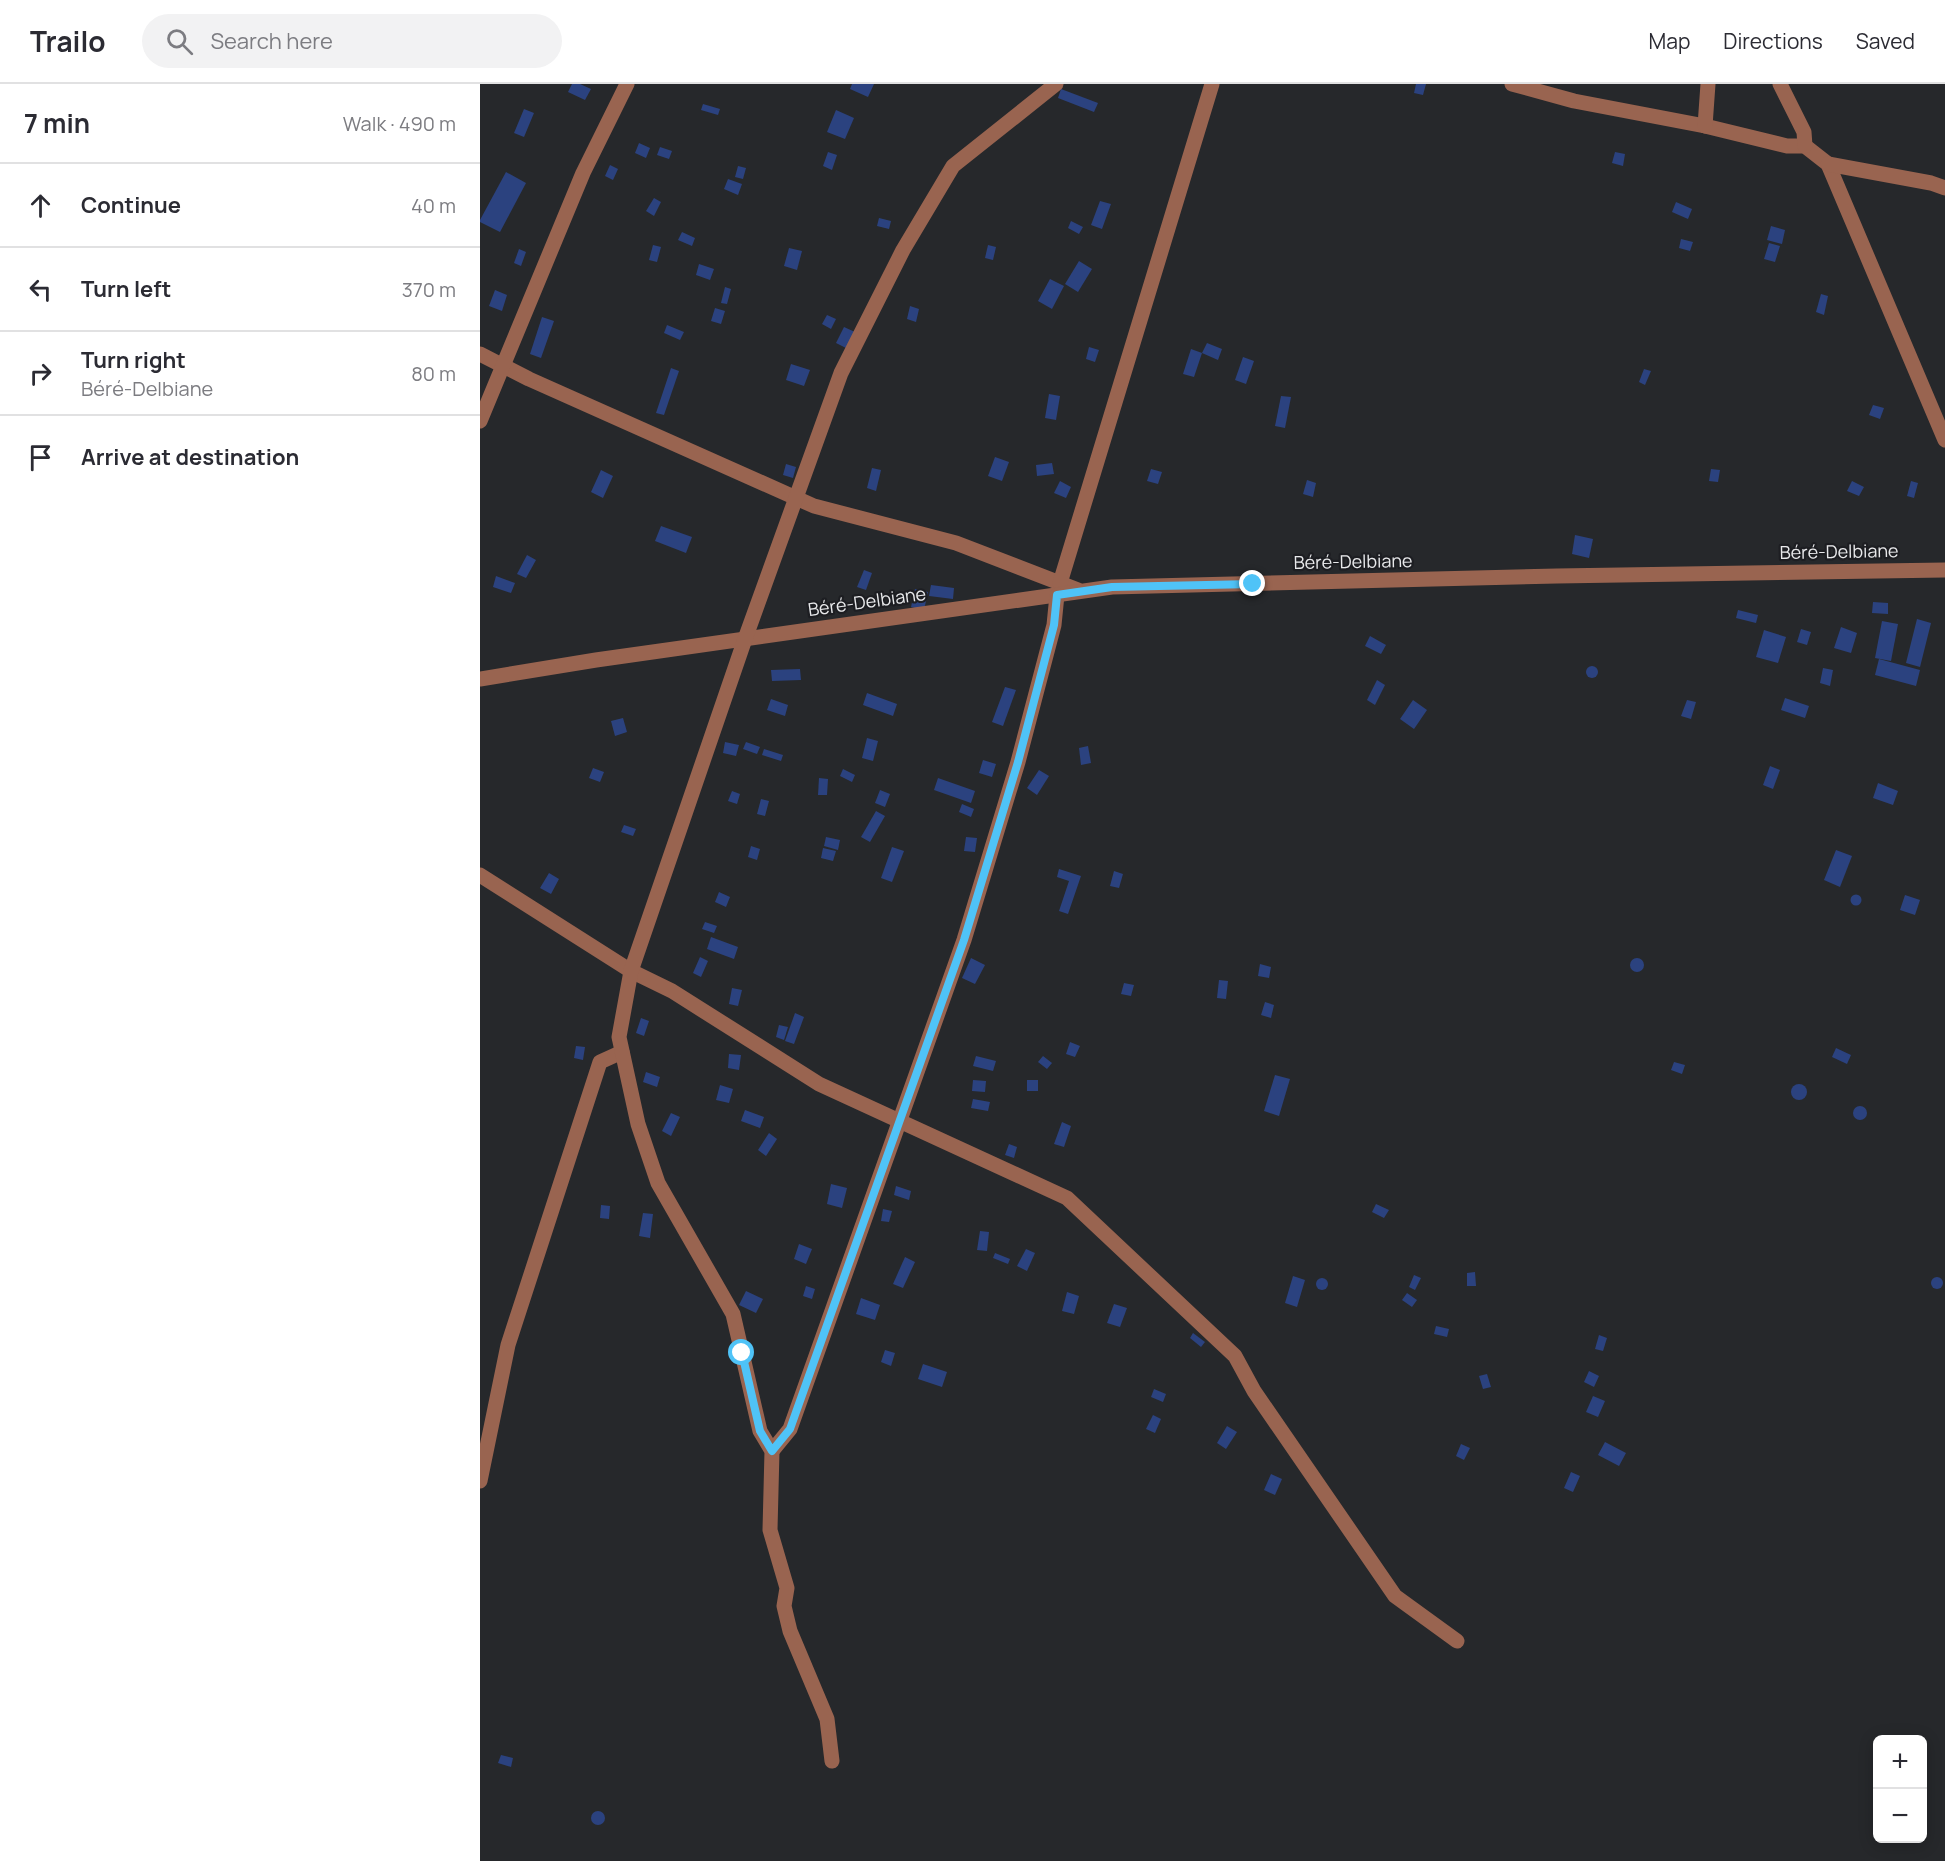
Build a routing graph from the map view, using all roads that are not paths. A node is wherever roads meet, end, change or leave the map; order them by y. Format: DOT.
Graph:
graph roads {
  1 [pos="627,84"];
  2 [pos="1056,84"];
  3 [pos="1212,84"];
  4 [pos="1512,84"];
  5 [pos="1708,84"];
  6 [pos="1780,84"];
  7 [pos="1705,126"];
  8 [pos="1805,146"];
  9 [pos="1828,164"];
  10 [pos="1945,188"];
  11 [pos="480,354"];
  12 [pos="503,366"];
  13 [pos="480,421"];
  14 [pos="1945,440"];
  15 [pos="796,498"];
  16 [pos="1945,570"];
  17 [pos="1059,589"];
  18 [pos="745,639"];
  19 [pos="480,679"];
  20 [pos="480,875"];
  21 [pos="632,971"];
  22 [pos="622,1052"];
  23 [pos="900,1121"];
  24 [pos="772,1451"];
  25 [pos="480,1481"];
  26 [pos="1457,1641"];
  27 [pos="832,1761"];
  1 -- 12 [label="street"];
  2 -- 15 [label="street"];
  3 -- 17 [label="street"];
  4 -- 7 [label="street"];
  5 -- 7 [label="street"];
  6 -- 8 [label="street"];
  7 -- 8 [label="street"];
  8 -- 9 [label="street"];
  9 -- 10 [label="street"];
  9 -- 14 [label="street"];
  11 -- 12 [label="street"];
  12 -- 13 [label="street"];
  12 -- 15 [label="street"];
  15 -- 17 [label="street"];
  15 -- 18 [label="street"];
  16 -- 17 [label="street, Béré-Delbiane"];
  17 -- 18 [label="street, Béré-Delbiane"];
  17 -- 23 [label="street"];
  18 -- 19 [label="street, Béré-Delbiane"];
  18 -- 21 [label="street"];
  20 -- 21 [label="street"];
  21 -- 22 [label="street"];
  21 -- 23 [label="street"];
  22 -- 24 [label="street"];
  22 -- 25 [label="street"];
  23 -- 24 [label="street"];
  23 -- 26 [label="street"];
  24 -- 27 [label="street"];
}
